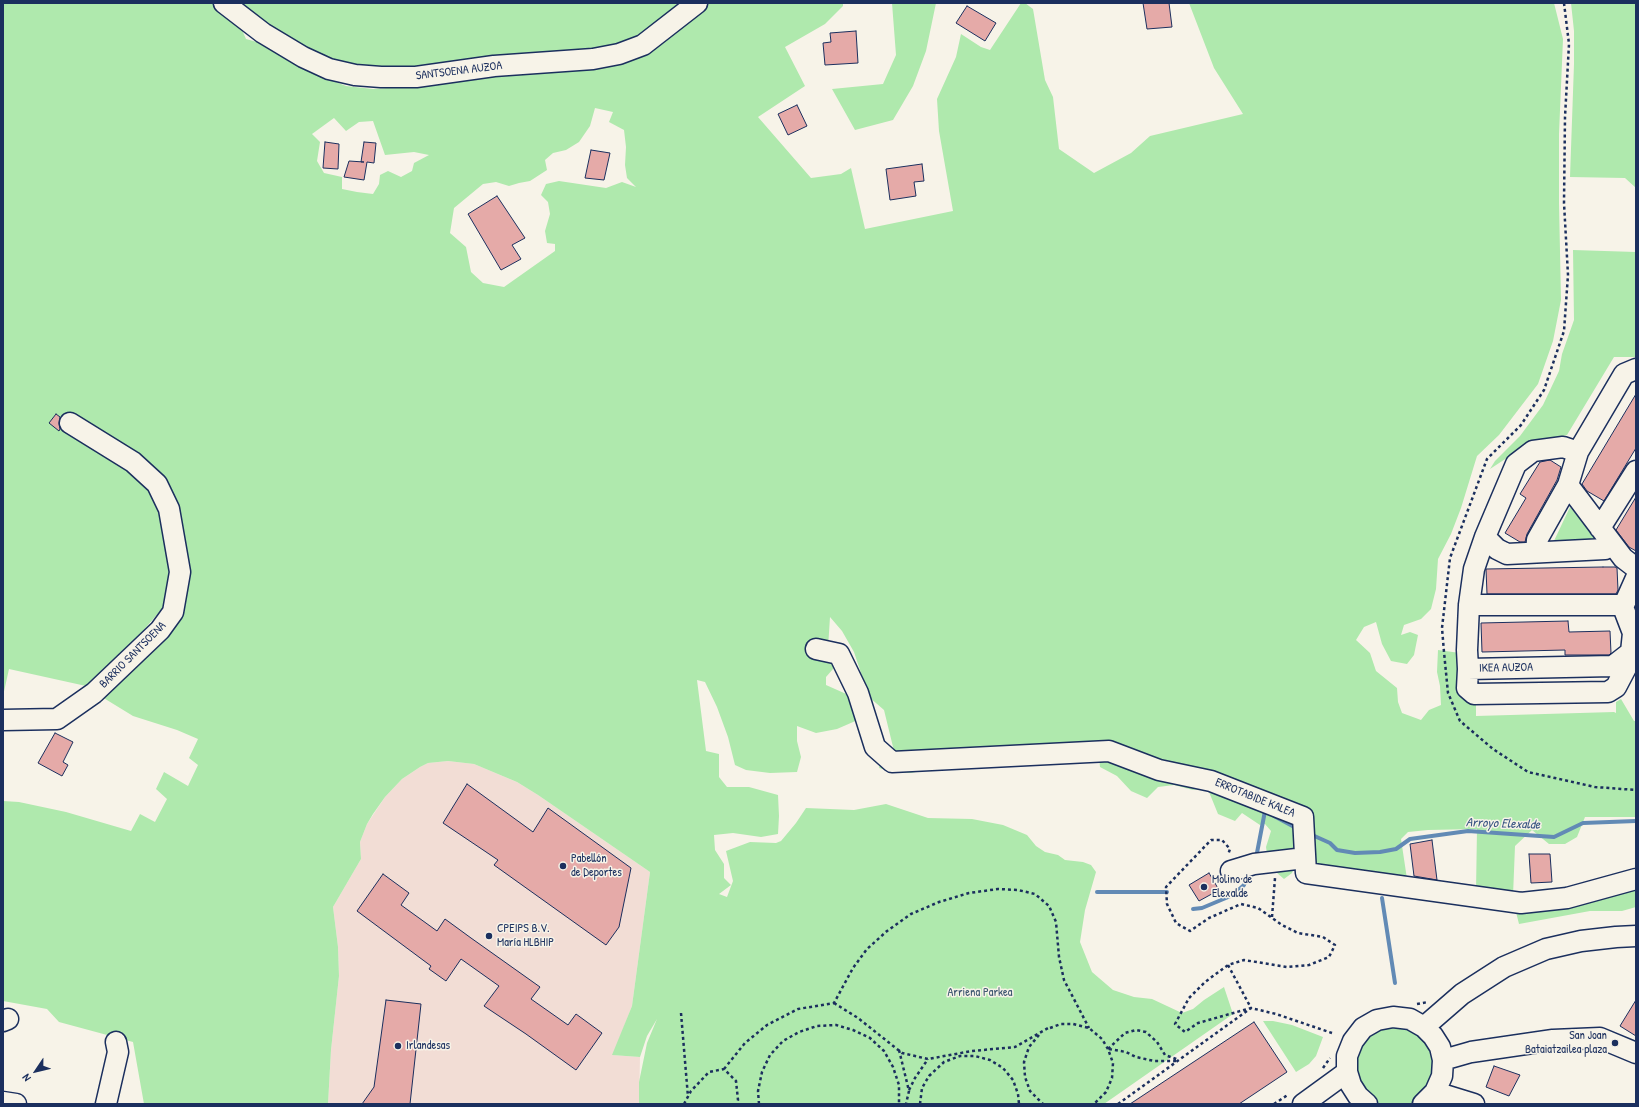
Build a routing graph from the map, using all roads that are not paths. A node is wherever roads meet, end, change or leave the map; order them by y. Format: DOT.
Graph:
graph roads {
  1 [pos="224,3"];
  2 [pos="697,3"];
  3 [pos="1636,369"];
  4 [pos="70,423"];
  5 [pos="1578,452"];
  6 [pos="1636,471"];
  7 [pos="1568,485"];
  8 [pos="1606,535"];
  9 [pos="1486,537"];
  10 [pos="1536,552"];
  11 [pos="1636,568"];
  12 [pos="1636,578"];
  13 [pos="1624,605"];
  14 [pos="1469,606"];
  15 [pos="1635,634"];
  16 [pos="816,649"];
  17 [pos="1636,657"];
  18 [pos="1468,669"];
  19 [pos="3,720"];
  20 [pos="1305,858"];
  21 [pos="1231,871"];
  22 [pos="1636,880"];
  23 [pos="1636,936"];
  24 [pos="1424,1026"];
  25 [pos="116,1042"];
  26 [pos="1636,1053"];
  27 [pos="1443,1060"];
  28 [pos="1347,1072"];
  29 [pos="1429,1098"];
  30 [pos="3,1102"];
  31 [pos="16,1104"];
  32 [pos="106,1104"];
  33 [pos="1303,1104"];
  34 [pos="1367,1104"];
  35 [pos="1474,1104"];
  1 -- 2 [label="street, SANTSOENA AUZOA"];
  3 -- 5 [label="street"];
  4 -- 19 [label="street, BARRIO SANTSOENA"];
  5 -- 7 [label="street"];
  5 -- 9 [label="street"];
  6 -- 8 [label="street"];
  7 -- 8 [label="street"];
  7 -- 10 [label="street"];
  8 -- 10 [label="street"];
  8 -- 11 [label="street"];
  9 -- 10 [label="street"];
  9 -- 14 [label="street"];
  12 -- 13 [label="street"];
  13 -- 14 [label="street"];
  13 -- 15 [label="street"];
  14 -- 18 [label="street"];
  15 -- 18 [label="street, IKEA AUZOA"];
  16 -- 20 [label="street, ERROTABIDE KALEA"];
  17 -- 18 [label="street, IKEA AUZOA"];
  20 -- 21 [label="street"];
  20 -- 22 [label="street, ERROTABIDE KALEA"];
  23 -- 24 [label="street"];
  24 -- 27 [label="street"];
  24 -- 28 [label="street"];
  25 -- 32 [label="street"];
  26 -- 27 [label="street"];
  27 -- 29 [label="street"];
  28 -- 33 [label="street"];
  28 -- 34 [label="street"];
  29 -- 35 [label="street"];
  30 -- 31 [label="street"];
}
